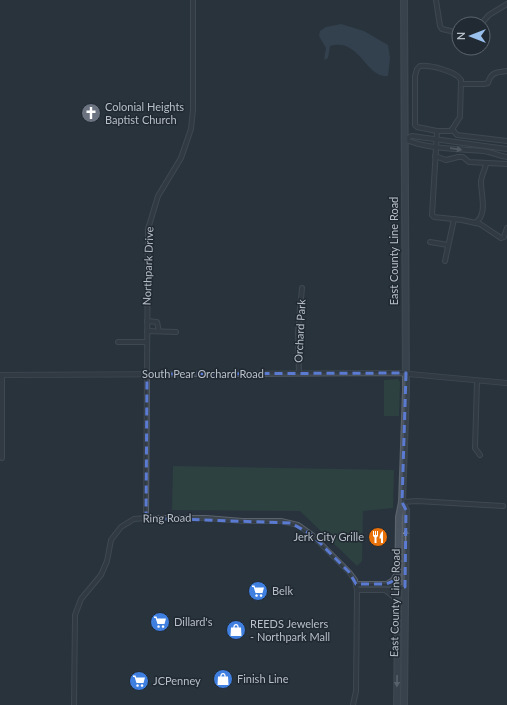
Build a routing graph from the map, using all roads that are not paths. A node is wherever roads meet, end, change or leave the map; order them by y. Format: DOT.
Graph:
graph roads {
  1 [pos="193,0"];
  2 [pos="404,0"];
  3 [pos="436,0"];
  4 [pos="507,4"];
  5 [pos="488,16"];
  6 [pos="451,31"];
  7 [pos="507,71"];
  8 [pos="461,84"];
  9 [pos="452,129"];
  10 [pos="438,131"];
  11 [pos="404,139"];
  12 [pos="436,140"];
  13 [pos="507,141"];
  14 [pos="436,146"];
  15 [pos="507,149"];
  16 [pos="435,156"];
  17 [pos="507,157"];
  18 [pos="486,164"];
  19 [pos="507,164"];
  20 [pos="454,219"];
  21 [pos="475,223"];
  22 [pos="507,228"];
  23 [pos="430,242"];
  24 [pos="448,245"];
  25 [pos="445,261"];
  26 [pos="302,288"];
  27 [pos="147,321"];
  28 [pos="147,331"];
  29 [pos="158,331"];
  30 [pos="176,332"];
  31 [pos="118,342"];
  32 [pos="147,342"];
  33 [pos="299,373"];
  34 [pos="147,374"];
  35 [pos="406,374"];
  36 [pos="1,375"];
  37 [pos="477,381"];
  38 [pos="507,383"];
  39 [pos="1,433"];
  40 [pos="480,455"];
  41 [pos="2,458"];
  42 [pos="402,502"];
  43 [pos="503,506"];
  44 [pos="146,518"];
  45 [pos="398,571"];
  46 [pos="356,584"];
  47 [pos="386,584"];
  48 [pos="398,587"];
  49 [pos="405,587"];
  50 [pos="357,590"];
  51 [pos="385,590"];
  52 [pos="398,604"];
  53 [pos="74,705"];
  54 [pos="353,705"];
  55 [pos="397,705"];
  56 [pos="404,705"];
  1 -- 27 [label="street, Northpark Drive"];
  2 -- 11 [label="main road, East County Line Road"];
  3 -- 6 [label="street"];
  4 -- 5 [label="street"];
  7 -- 8 [label="street"];
  8 -- 9 [label="street"];
  8 -- 10 [label="street"];
  9 -- 10 [label="street"];
  9 -- 13 [label="street"];
  10 -- 12 [label="street"];
  11 -- 12 [label="street"];
  11 -- 14 [label="street"];
  11 -- 35 [label="main road, East County Line Road"];
  12 -- 14 [label="street"];
  12 -- 15 [label="street"];
  14 -- 16 [label="street"];
  14 -- 17 [label="street, one-way"];
  16 -- 18 [label="street"];
  16 -- 20 [label="street"];
  18 -- 19 [label="street"];
  18 -- 21 [label="street"];
  20 -- 21 [label="street"];
  20 -- 24 [label="street"];
  21 -- 22 [label="street"];
  23 -- 24 [label="street"];
  24 -- 25 [label="street"];
  26 -- 33 [label="street, Orchard Park"];
  27 -- 28 [label="street, Northpark Drive"];
  27 -- 29 [label="street"];
  28 -- 29 [label="street"];
  28 -- 32 [label="street, Northpark Drive"];
  29 -- 30 [label="street"];
  31 -- 32 [label="street"];
  32 -- 34 [label="street, Northpark Drive"];
  33 -- 34 [label="street, South Pear Orchard Road"];
  33 -- 35 [label="street, South Pear Orchard Road"];
  34 -- 36 [label="street, South Pear Orchard Road"];
  34 -- 44 [label="street, Northpark Drive"];
  35 -- 37 [label="street, South Pear Orchard Road"];
  35 -- 42 [label="main road, East County Line Road"];
  36 -- 39 [label="street"];
  37 -- 38 [label="street, South Pear Orchard Road"];
  37 -- 40 [label="street"];
  39 -- 41 [label="street"];
  42 -- 43 [label="street"];
  42 -- 45 [label="main road, East County Line Road"];
  49 -- 42 [label="main road, East County Line Road, one-way"];
  44 -- 46 [label="street, Ring Road"];
  44 -- 53 [label="street, Ring Road"];
  45 -- 47 [label="street"];
  45 -- 48 [label="main road, East County Line Road"];
  46 -- 47 [label="street"];
  46 -- 50 [label="street, Ring Road"];
  47 -- 48 [label="street"];
  48 -- 49 [label="street"];
  48 -- 51 [label="street"];
  48 -- 52 [label="main road, East County Line Road"];
  49 -- 56 [label="main road, East County Line Road"];
  50 -- 51 [label="street"];
  50 -- 54 [label="street, Ring Road"];
  51 -- 52 [label="street"];
  52 -- 55 [label="main road, East County Line Road, one-way"];
}
